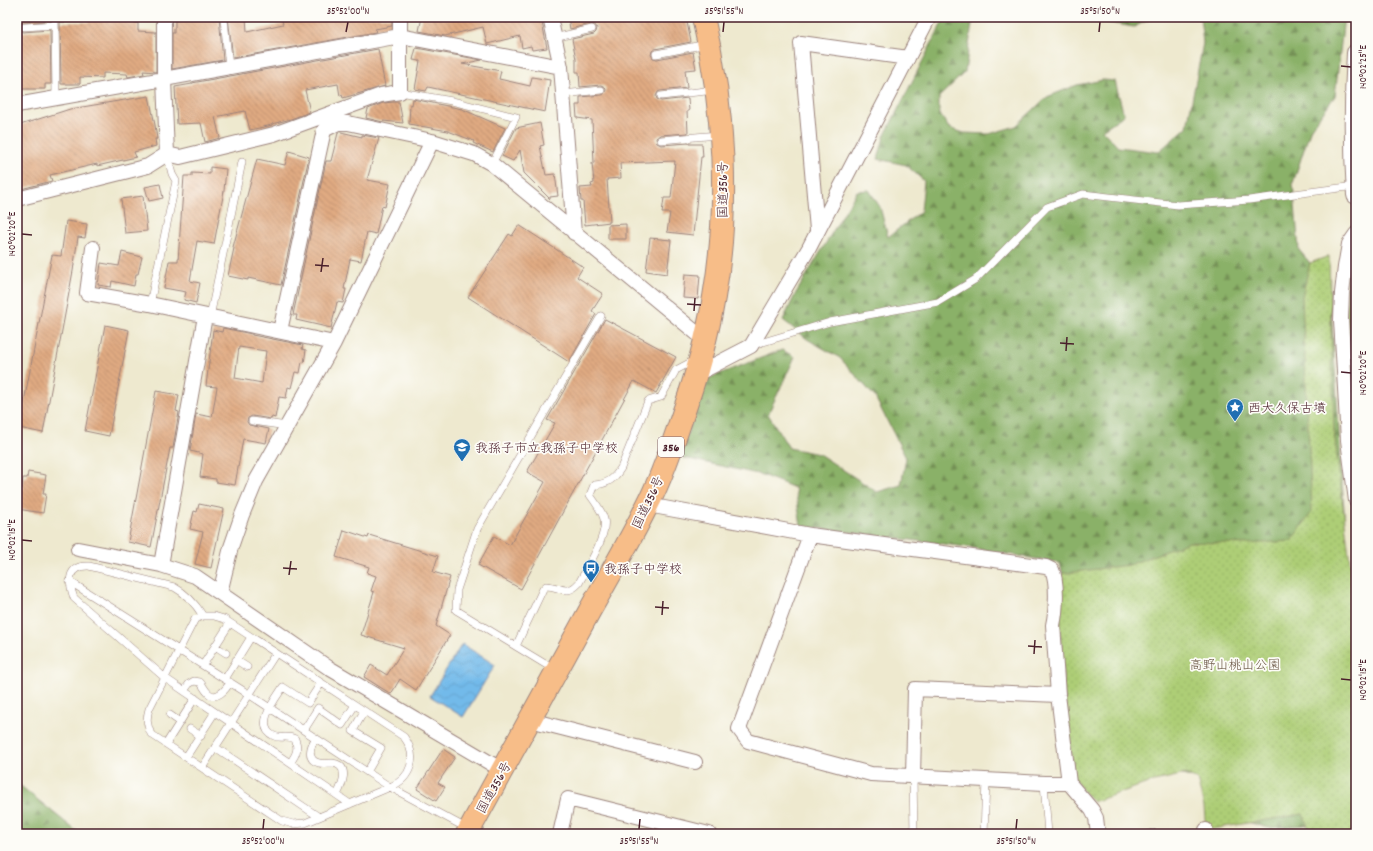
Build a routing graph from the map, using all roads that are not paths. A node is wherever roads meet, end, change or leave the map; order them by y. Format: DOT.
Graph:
graph roads {
  1 [pos="55,17"];
  2 [pos="164,17"];
  3 [pos="400,17"];
  4 [pos="550,17"];
  5 [pos="703,17"];
  6 [pos="929,17"];
  7 [pos="224,19"];
  8 [pos="55,25"];
  9 [pos="24,27"];
  10 [pos="592,29"];
  11 [pos="400,36"];
  12 [pos="554,38"];
  13 [pos="708,43"];
  14 [pos="1356,52"];
  15 [pos="656,54"];
  16 [pos="908,58"];
  17 [pos="229,67"];
  18 [pos="561,67"];
  19 [pos="164,79"];
  20 [pos="601,90"];
  21 [pos="716,90"];
  22 [pos="400,92"];
  23 [pos="563,94"];
  24 [pos="661,96"];
  25 [pos="56,97"];
  26 [pos="17,105"];
  27 [pos="722,135"];
  28 [pos="661,140"];
  29 [pos="432,141"];
  30 [pos="167,154"];
  31 [pos="242,162"];
  32 [pos="492,164"];
  33 [pos="1356,186"];
  34 [pos="1356,195"];
  35 [pos="17,199"];
  36 [pos="817,231"];
  37 [pos="574,233"];
  38 [pos="1356,234"];
  39 [pos="93,248"];
  40 [pos="150,304"];
  41 [pos="208,316"];
  42 [pos="601,316"];
  43 [pos="280,331"];
  44 [pos="334,343"];
  45 [pos="751,346"];
  46 [pos="701,357"];
  47 [pos="252,421"];
  48 [pos="287,426"];
  49 [pos="1356,501"];
  50 [pos="648,505"];
  51 [pos="810,535"];
  52 [pos="78,549"];
  53 [pos="161,564"];
  54 [pos="69,581"];
  55 [pos="220,593"];
  56 [pos="203,616"];
  57 [pos="230,623"];
  58 [pos="251,637"];
  59 [pos="215,646"];
  60 [pos="516,646"];
  61 [pos="179,650"];
  62 [pos="226,653"];
  63 [pos="276,654"];
  64 [pos="236,660"];
  65 [pos="203,665"];
  66 [pos="247,667"];
  67 [pos="557,671"];
  68 [pos="165,678"];
  69 [pos="227,681"];
  70 [pos="321,683"];
  71 [pos="184,691"];
  72 [pos="250,695"];
  73 [pos="1058,695"];
  74 [pos="195,698"];
  75 [pos="355,705"];
  76 [pos="270,708"];
  77 [pos="216,712"];
  78 [pos="364,712"];
  79 [pos="170,716"];
  80 [pos="530,720"];
  81 [pos="180,722"];
  82 [pos="231,723"];
  83 [pos="190,729"];
  84 [pos="304,730"];
  85 [pos="201,736"];
  86 [pos="316,738"];
  87 [pos="166,744"];
  88 [pos="215,747"];
  89 [pos="186,757"];
  90 [pos="695,762"];
  91 [pos="290,763"];
  92 [pos="202,768"];
  93 [pos="502,770"];
  94 [pos="367,772"];
  95 [pos="913,777"];
  96 [pos="986,780"];
  97 [pos="1044,783"];
  98 [pos="1069,783"];
  99 [pos="390,787"];
  100 [pos="337,795"];
  101 [pos="350,804"];
  102 [pos="319,817"];
  103 [pos="468,832"];
  104 [pos="560,834"];
  105 [pos="709,834"];
  106 [pos="914,834"];
  107 [pos="984,834"];
  108 [pos="1048,834"];
  109 [pos="1098,834"];
  1 -- 8 [label="lane"];
  2 -- 19 [label="street"];
  3 -- 11 [label="street"];
  4 -- 12 [label="street"];
  5 -- 13 [label="highway, 国道356号 / 356"];
  6 -- 16 [label="street"];
  7 -- 17 [label="lane"];
  8 -- 9 [label="lane"];
  8 -- 25 [label="lane"];
  10 -- 12 [label="lane"];
  11 -- 17 [label="street"];
  11 -- 18 [label="street"];
  11 -- 22 [label="street"];
  12 -- 18 [label="street"];
  13 -- 15 [label="lane"];
  13 -- 21 [label="highway, 国道356号 / 356"];
  14 -- 33 [label="street"];
  16 -- 36 [label="street"];
  16 -- 36 [label="street"];
  17 -- 19 [label="street"];
  18 -- 23 [label="street"];
  19 -- 25 [label="street"];
  19 -- 30 [label="street"];
  20 -- 23 [label="lane"];
  21 -- 24 [label="lane"];
  21 -- 27 [label="highway, 国道356号 / 356"];
  22 -- 30 [label="street"];
  22 -- 32 [label="lane"];
  23 -- 37 [label="street"];
  25 -- 26 [label="street"];
  27 -- 28 [label="lane"];
  27 -- 46 [label="highway, 国道356号 / 356"];
  29 -- 32 [label="street"];
  29 -- 43 [label="street"];
  29 -- 44 [label="street"];
  30 -- 35 [label="street"];
  30 -- 40 [label="lane"];
  31 -- 41 [label="lane"];
  32 -- 37 [label="street"];
  33 -- 34 [label="street"];
  33 -- 45 [label="lane"];
  36 -- 45 [label="street"];
  37 -- 46 [label="street"];
  38 -- 49 [label="street"];
  39 -- 40 [label="street"];
  40 -- 41 [label="street"];
  41 -- 43 [label="street"];
  41 -- 53 [label="street"];
  42 -- 60 [label="lane"];
  43 -- 44 [label="street"];
  44 -- 48 [label="street"];
  45 -- 46 [label="street"];
  46 -- 50 [label="highway, 国道356号 / 356"];
  46 -- 60 [label="lane"];
  47 -- 48 [label="lane"];
  48 -- 55 [label="street"];
  50 -- 51 [label="street"];
  50 -- 67 [label="highway, 国道356号 / 356"];
  51 -- 73 [label="street"];
  51 -- 95 [label="street"];
  52 -- 53 [label="street"];
  53 -- 55 [label="street"];
  54 -- 56 [label="lane"];
  54 -- 61 [label="lane"];
  54 -- 68 [label="lane"];
  55 -- 93 [label="street"];
  56 -- 57 [label="lane"];
  56 -- 61 [label="lane"];
  57 -- 58 [label="lane"];
  57 -- 59 [label="lane"];
  58 -- 63 [label="lane"];
  58 -- 64 [label="lane"];
  59 -- 62 [label="lane"];
  59 -- 65 [label="lane"];
  60 -- 67 [label="lane"];
  61 -- 65 [label="lane"];
  61 -- 68 [label="lane"];
  63 -- 70 [label="lane"];
  63 -- 72 [label="lane"];
  64 -- 66 [label="lane"];
  64 -- 69 [label="lane"];
  65 -- 69 [label="lane"];
  67 -- 80 [label="highway, 国道356号 / 356"];
  68 -- 71 [label="lane"];
  68 -- 87 [label="lane"];
  69 -- 71 [label="lane"];
  69 -- 72 [label="lane"];
  70 -- 75 [label="lane"];
  70 -- 76 [label="lane"];
  71 -- 74 [label="lane"];
  72 -- 76 [label="lane"];
  72 -- 82 [label="lane"];
  73 -- 95 [label="street"];
  73 -- 98 [label="street"];
  74 -- 77 [label="lane"];
  74 -- 81 [label="lane"];
  75 -- 78 [label="lane"];
  75 -- 84 [label="lane"];
  76 -- 84 [label="lane"];
  76 -- 91 [label="lane"];
  77 -- 82 [label="lane"];
  77 -- 85 [label="lane"];
  78 -- 94 [label="lane"];
  78 -- 99 [label="lane"];
  79 -- 81 [label="lane"];
  80 -- 90 [label="street"];
  80 -- 93 [label="highway, 国道356号 / 356"];
  81 -- 87 [label="lane"];
  82 -- 88 [label="lane"];
  82 -- 91 [label="lane"];
  83 -- 85 [label="lane"];
  84 -- 86 [label="lane"];
  85 -- 89 [label="lane"];
  86 -- 94 [label="lane"];
  86 -- 100 [label="lane"];
  87 -- 89 [label="lane"];
  88 -- 92 [label="lane"];
  88 -- 102 [label="lane"];
  89 -- 92 [label="lane"];
  91 -- 100 [label="lane"];
  92 -- 102 [label="lane"];
  93 -- 103 [label="highway, 国道356号 / 356"];
  94 -- 99 [label="lane"];
  95 -- 96 [label="street"];
  95 -- 106 [label="lane"];
  96 -- 97 [label="street"];
  96 -- 107 [label="lane"];
  97 -- 98 [label="street"];
  97 -- 108 [label="lane"];
  98 -- 109 [label="street"];
  99 -- 101 [label="lane"];
  99 -- 103 [label="lane"];
  100 -- 101 [label="lane"];
  101 -- 102 [label="lane"];
  104 -- 105 [label="street"];
}
